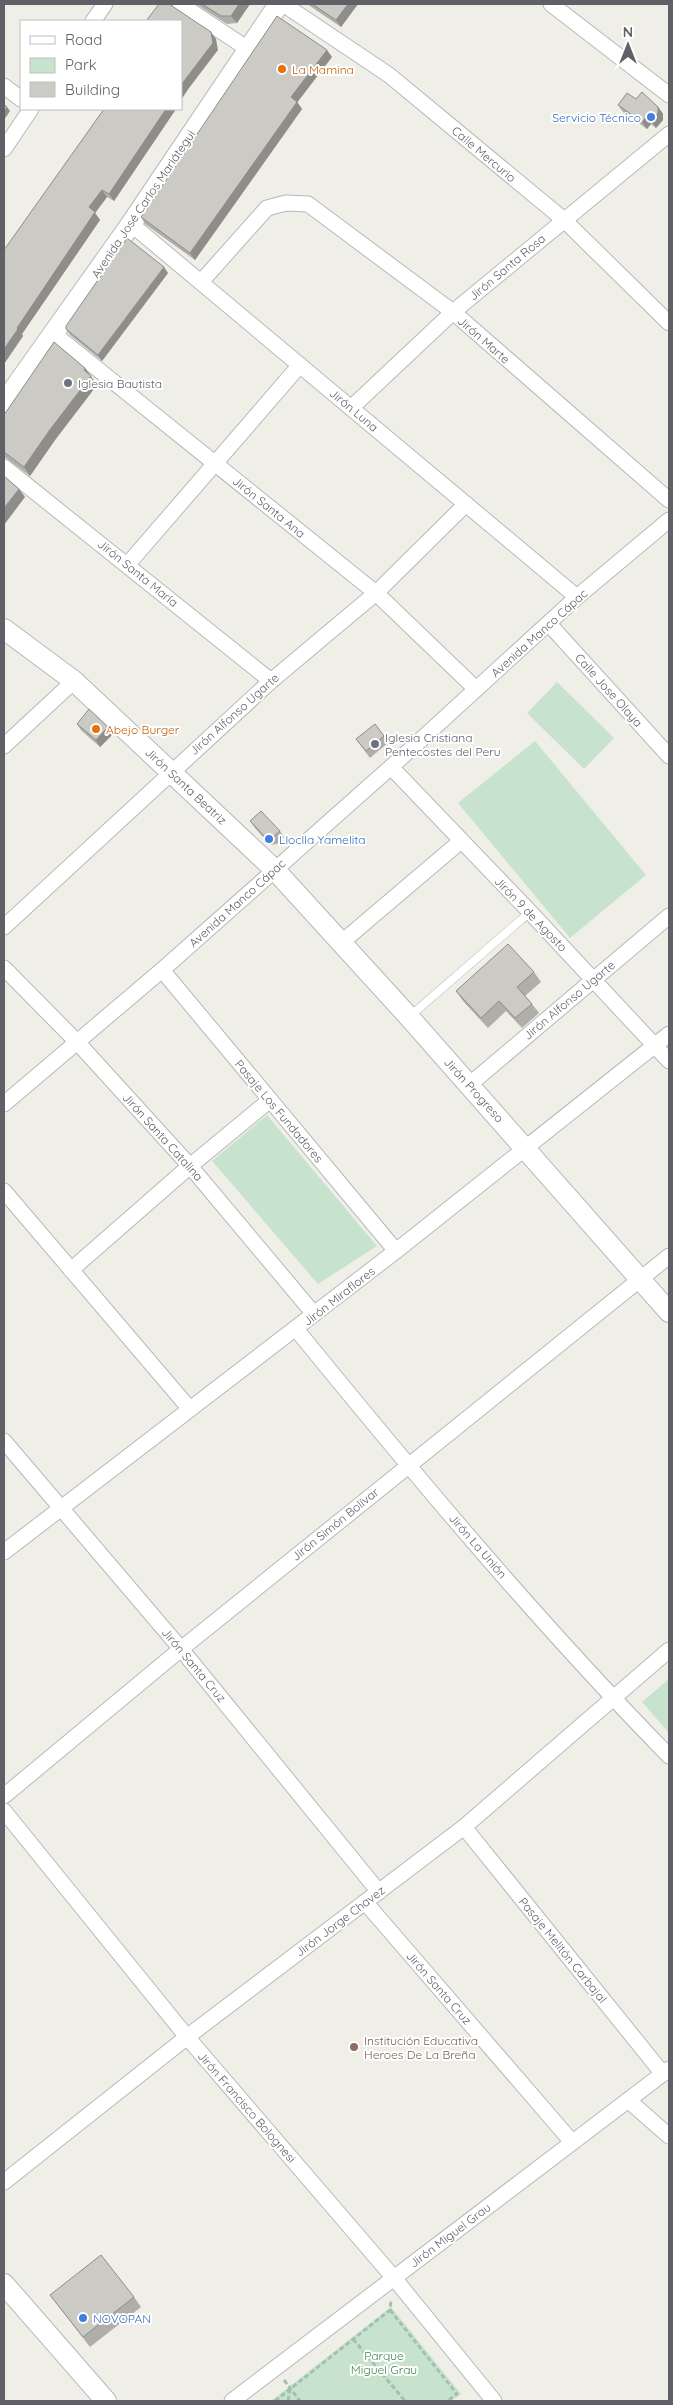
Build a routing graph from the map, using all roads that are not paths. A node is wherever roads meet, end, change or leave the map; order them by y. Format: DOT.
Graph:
graph roads {
  1 [pos="105,4"];
  2 [pos="180,4"];
  3 [pos="279,4"];
  4 [pos="283,4"];
  5 [pos="551,4"];
  6 [pos="93,20"];
  7 [pos="248,49"];
  8 [pos="4,86"];
  9 [pos="669,95"];
  10 [pos="20,97"];
  11 [pos="30,110"];
  12 [pos="668,139"];
  13 [pos="4,149"];
  14 [pos="563,220"];
  15 [pos="131,224"];
  16 [pos="201,282"];
  17 [pos="453,312"];
  18 [pos="669,323"];
  19 [pos="54,334"];
  20 [pos="300,365"];
  21 [pos="4,403"];
  22 [pos="351,408"];
  23 [pos="216,465"];
  24 [pos="4,467"];
  25 [pos="669,500"];
  26 [pos="466,504"];
  27 [pos="669,520"];
  28 [pos="128,564"];
  29 [pos="376,593"];
  30 [pos="577,597"];
  31 [pos="549,624"];
  32 [pos="4,629"];
  33 [pos="74,681"];
  34 [pos="271,681"];
  35 [pos="476,689"];
  36 [pos="4,746"];
  37 [pos="669,756"];
  38 [pos="391,767"];
  39 [pos="170,772"];
  40 [pos="462,841"];
  41 [pos="275,870"];
  42 [pos="530,912"];
  43 [pos="669,916"];
  44 [pos="4,927"];
  45 [pos="342,942"];
  46 [pos="4,968"];
  47 [pos="162,970"];
  48 [pos="594,980"];
  49 [pos="409,1017"];
  50 [pos="669,1034"];
  51 [pos="78,1043"];
  52 [pos="656,1045"];
  53 [pos="669,1062"];
  54 [pos="469,1085"];
  55 [pos="270,1100"];
  56 [pos="4,1104"];
  57 [pos="526,1148"];
  58 [pos="190,1166"];
  59 [pos="4,1191"];
  60 [pos="396,1251"];
  61 [pos="669,1256"];
  62 [pos="71,1270"];
  63 [pos="640,1280"];
  64 [pos="669,1312"];
  65 [pos="314,1314"];
  66 [pos="296,1329"];
  67 [pos="189,1408"];
  68 [pos="4,1441"];
  69 [pos="407,1466"];
  70 [pos="60,1507"];
  71 [pos="4,1552"];
  72 [pos="181,1649"];
  73 [pos="669,1650"];
  74 [pos="612,1698"];
  75 [pos="669,1756"];
  76 [pos="4,1796"];
  77 [pos="4,1811"];
  78 [pos="464,1827"];
  79 [pos="379,1892"];
  80 [pos="365,1902"];
  81 [pos="187,2037"];
  82 [pos="666,2072"];
  83 [pos="628,2100"];
  84 [pos="669,2136"];
  85 [pos="572,2142"];
  86 [pos="4,2182"];
  87 [pos="394,2278"];
  88 [pos="4,2284"];
  89 [pos="484,2398"];
  90 [pos="106,2401"];
  91 [pos="232,2401"];
  1 -- 6 [label="street"];
  2 -- 7 [label="street"];
  3 -- 7 [label="street, Avenida José Carlos Mariátegui"];
  4 -- 14 [label="street, Calle Mercurio"];
  5 -- 9 [label="street"];
  7 -- 15 [label="street, Avenida José Carlos Mariátegui"];
  8 -- 10 [label="street"];
  11 -- 13 [label="street"];
  12 -- 14 [label="street, Jirón Santa Rosa"];
  14 -- 17 [label="street, Jirón Santa Rosa"];
  14 -- 18 [label="street, Calle Mercurio"];
  15 -- 16 [label="street, Jirón Luna"];
  15 -- 19 [label="street, Avenida José Carlos Mariátegui"];
  16 -- 17 [label="street, Jirón Marte"];
  16 -- 20 [label="street, Jirón Luna"];
  17 -- 22 [label="street, Jirón Santa Rosa"];
  17 -- 25 [label="street, Jirón Marte"];
  19 -- 21 [label="street, Avenida José Carlos Mariátegui"];
  19 -- 23 [label="street, Jirón Santa Ana"];
  20 -- 22 [label="street, Jirón Luna"];
  20 -- 23 [label="street"];
  22 -- 26 [label="street, Jirón Luna"];
  23 -- 28 [label="street"];
  23 -- 29 [label="street, Jirón Santa Ana"];
  24 -- 28 [label="street, Jirón Santa María"];
  26 -- 29 [label="street, Jirón Alfonso Ugarte"];
  26 -- 30 [label="street, Jirón Luna"];
  27 -- 30 [label="street, Avenida Manco Cápac"];
  28 -- 34 [label="street, Jirón Santa María"];
  29 -- 34 [label="street, Jirón Alfonso Ugarte"];
  29 -- 35 [label="street, Jirón Santa Ana"];
  30 -- 31 [label="street, Avenida Manco Cápac"];
  31 -- 35 [label="street, Avenida Manco Cápac"];
  31 -- 37 [label="street, Calle Jose Olaya"];
  32 -- 33 [label="street, Jirón Santa Beatriz"];
  33 -- 36 [label="street"];
  33 -- 39 [label="street, Jirón Santa Beatriz"];
  34 -- 39 [label="street, Jirón Alfonso Ugarte"];
  35 -- 38 [label="street, Avenida Manco Cápac"];
  38 -- 40 [label="street, Jirón 9 de Agosto"];
  38 -- 41 [label="street, Avenida Manco Cápac"];
  39 -- 41 [label="street, Jirón Santa Beatriz"];
  39 -- 44 [label="street, Jirón Alfonso Ugarte"];
  40 -- 42 [label="street, Jirón 9 de Agosto"];
  40 -- 45 [label="street"];
  41 -- 45 [label="street, Jirón Progreso"];
  41 -- 47 [label="street, Avenida Manco Cápac"];
  42 -- 48 [label="street, Jirón 9 de Agosto"];
  42 -- 49 [label="lane"];
  43 -- 48 [label="street, Jirón Alfonso Ugarte"];
  45 -- 49 [label="street, Jirón Progreso"];
  46 -- 51 [label="street, Jirón Santa Catalina"];
  47 -- 51 [label="street, Avenida Manco Cápac"];
  47 -- 55 [label="street, Pasaje Los Fundadores"];
  48 -- 52 [label="street, Jirón 9 de Agosto"];
  48 -- 54 [label="street, Jirón Alfonso Ugarte"];
  49 -- 54 [label="street, Jirón Progreso"];
  50 -- 52 [label="street, Jirón Miraflores"];
  51 -- 56 [label="street, Avenida Manco Cápac"];
  51 -- 58 [label="street, Jirón Santa Catalina"];
  52 -- 53 [label="street, Jirón 9 de Agosto"];
  52 -- 57 [label="street, Jirón Miraflores"];
  54 -- 57 [label="street, Jirón Progreso"];
  55 -- 58 [label="street"];
  55 -- 60 [label="street, Pasaje Los Fundadores"];
  57 -- 60 [label="street, Jirón Miraflores"];
  57 -- 63 [label="street, Jirón Progreso"];
  58 -- 62 [label="street"];
  58 -- 65 [label="street, Jirón Santa Catalina"];
  59 -- 62 [label="street"];
  60 -- 65 [label="street, Jirón Miraflores"];
  61 -- 63 [label="street, Jirón Simón Bolívar"];
  62 -- 67 [label="street"];
  63 -- 64 [label="street, Jirón Progreso"];
  63 -- 69 [label="street, Jirón Simón Bolívar"];
  65 -- 66 [label="street, Jirón Miraflores"];
  66 -- 67 [label="street, Jirón Miraflores"];
  66 -- 69 [label="street, Jirón La Unión"];
  67 -- 70 [label="street, Jirón Miraflores"];
  68 -- 70 [label="street, Jirón Santa Cruz"];
  69 -- 72 [label="street, Jirón Simón Bolívar"];
  69 -- 74 [label="street, Jirón La Unión"];
  70 -- 71 [label="street, Jirón Miraflores"];
  70 -- 72 [label="street, Jirón Santa Cruz"];
  72 -- 76 [label="street, Jirón Simón Bolívar"];
  72 -- 79 [label="street, Jirón Santa Cruz"];
  73 -- 74 [label="street, Jirón Jorge Chavez"];
  74 -- 75 [label="street, Jirón La Unión"];
  74 -- 78 [label="street, Jirón Jorge Chavez"];
  77 -- 81 [label="street, Jirón Francisco Bolognesi"];
  78 -- 79 [label="street, Jirón Jorge Chavez"];
  78 -- 82 [label="street, Pasaje Melitón Carbajal"];
  79 -- 80 [label="street, Jirón Jorge Chavez"];
  80 -- 81 [label="street, Jirón Jorge Chavez"];
  80 -- 85 [label="street, Jirón Santa Cruz"];
  81 -- 86 [label="street, Jirón Jorge Chavez"];
  81 -- 87 [label="street, Jirón Francisco Bolognesi"];
  82 -- 83 [label="street, Jirón Miguel Grau"];
  83 -- 84 [label="street"];
  83 -- 85 [label="street, Jirón Miguel Grau"];
  85 -- 87 [label="street, Jirón Miguel Grau"];
  87 -- 89 [label="street, Jirón Francisco Bolognesi"];
  87 -- 91 [label="street, Jirón Miguel Grau"];
  88 -- 90 [label="street"];
}
